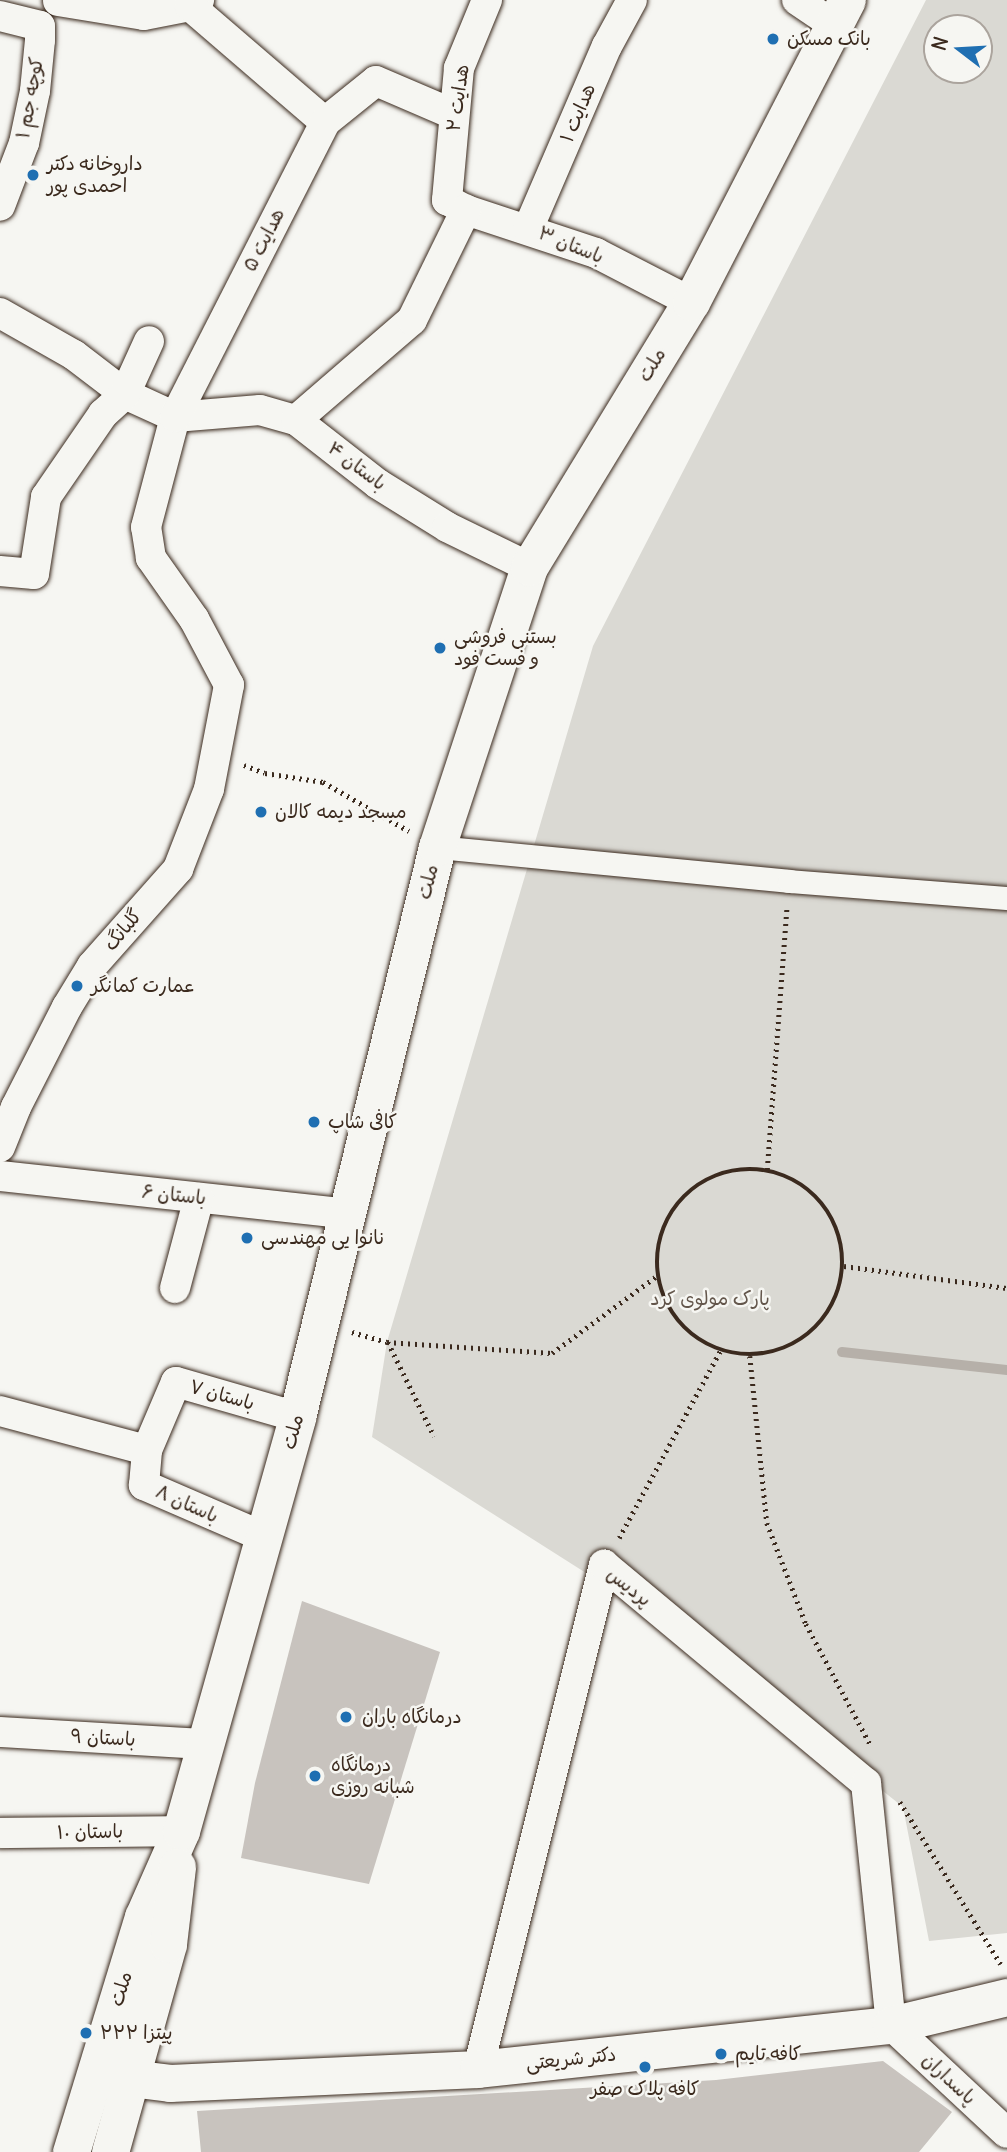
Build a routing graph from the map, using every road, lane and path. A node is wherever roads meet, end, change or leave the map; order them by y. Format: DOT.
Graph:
graph roads {
  1 [pos="58,0"];
  2 [pos="487,0"];
  3 [pos="632,0"];
  4 [pos="797,0"];
  5 [pos="194,3"];
  6 [pos="841,12"];
  7 [pos="0,16"];
  8 [pos="40,26"];
  9 [pos="453,114"];
  10 [pos="325,122"];
  11 [pos="456,205"];
  12 [pos="0,206"];
  13 [pos="528,229"];
  14 [pos="691,302"];
  15 [pos="0,313"];
  16 [pos="149,341"];
  17 [pos="125,394"];
  18 [pos="175,417"];
  19 [pos="296,420"];
  20 [pos="528,567"];
  21 [pos="0,571"];
  22 [pos="216,754"];
  23 [pos="437,847"];
  24 [pos="789,881"];
  25 [pos="1007,898"];
  26 [pos="0,1147"];
  27 [pos="767,1170"];
  28 [pos="0,1176"];
  29 [pos="199,1198"];
  30 [pos="348,1214"];
  31 [pos="844,1266"];
  32 [pos="657,1275"];
  33 [pos="175,1288"];
  34 [pos="1007,1288"];
  35 [pos="321,1323"];
  36 [pos="387,1342"];
  37 [pos="720,1351"];
  38 [pos="750,1356"];
  39 [pos="0,1411"];
  40 [pos="297,1417"];
  41 [pos="434,1436"];
  42 [pos="147,1450"];
  43 [pos="264,1537"];
  44 [pos="604,1565"];
  45 [pos="0,1732"];
  46 [pos="205,1744"];
  47 [pos="870,1746"];
  48 [pos="896,1795"];
  49 [pos="181,1831"];
  50 [pos="0,1833"];
  51 [pos="1007,1973"];
  52 [pos="1007,1997"];
  53 [pos="891,2025"];
  54 [pos="478,2069"];
  55 [pos="130,2078"];
  56 [pos="1007,2133"];
  57 [pos="71,2152"];
  58 [pos="110,2152"];
  1 -- 5 [label="street"];
  1 -- 8 [label="street"];
  2 -- 9 [label="street, هدایت ۲"];
  3 -- 13 [label="street, هدایت ۱"];
  4 -- 6 [label="street"];
  5 -- 10 [label="street"];
  6 -- 14 [label="street, ملت"];
  7 -- 8 [label="street"];
  8 -- 12 [label="street, ۱ کوچه جم"];
  9 -- 10 [label="street, هدایت ۵"];
  9 -- 11 [label="street, هدایت ۲"];
  10 -- 18 [label="street, هدایت ۵"];
  11 -- 13 [label="street, باستان ۳"];
  11 -- 19 [label="street"];
  13 -- 14 [label="street, باستان ۳"];
  14 -- 20 [label="street, ملت"];
  15 -- 17 [label="street"];
  16 -- 17 [label="street"];
  17 -- 18 [label="street"];
  17 -- 21 [label="street"];
  18 -- 19 [label="street, باستان ۴"];
  18 -- 22 [label="street, هدایت ۵"];
  19 -- 20 [label="street, باستان ۴"];
  20 -- 23 [label="street, ملت"];
  22 -- 23 [label="path"];
  22 -- 26 [label="street, گلبانگ"];
  23 -- 24 [label="street"];
  23 -- 30 [label="street, ملت"];
  24 -- 25 [label="street"];
  24 -- 27 [label="path"];
  27 -- 31 [label="path"];
  27 -- 32 [label="path"];
  28 -- 29 [label="street, باستان ۶"];
  29 -- 30 [label="street, باستان ۶"];
  29 -- 33 [label="street"];
  30 -- 35 [label="street, ملت"];
  31 -- 34 [label="path"];
  31 -- 38 [label="path"];
  32 -- 36 [label="path"];
  32 -- 37 [label="path"];
  35 -- 36 [label="path"];
  35 -- 40 [label="street, ملت"];
  36 -- 41 [label="path"];
  37 -- 38 [label="path"];
  37 -- 44 [label="path"];
  38 -- 47 [label="path"];
  39 -- 42 [label="street"];
  40 -- 42 [label="street, باستان ۷"];
  40 -- 43 [label="street, ملت"];
  42 -- 43 [label="street, باستان ۸"];
  43 -- 46 [label="street, ملت"];
  44 -- 53 [label="street, پردیس"];
  44 -- 54 [label="street, پردیس"];
  45 -- 46 [label="street, باستان ۹"];
  46 -- 49 [label="street, ملت"];
  48 -- 51 [label="path"];
  49 -- 50 [label="street, باستان ۱۰"];
  49 -- 55 [label="street, ملت"];
  49 -- 57 [label="street, ملت"];
  52 -- 53 [label="street, دکتر شریعتی"];
  53 -- 54 [label="street, دکتر شریعتی"];
  53 -- 56 [label="street, پاسداران"];
  54 -- 55 [label="street, دکتر شریعتی"];
  55 -- 58 [label="street, ملت"];
}
